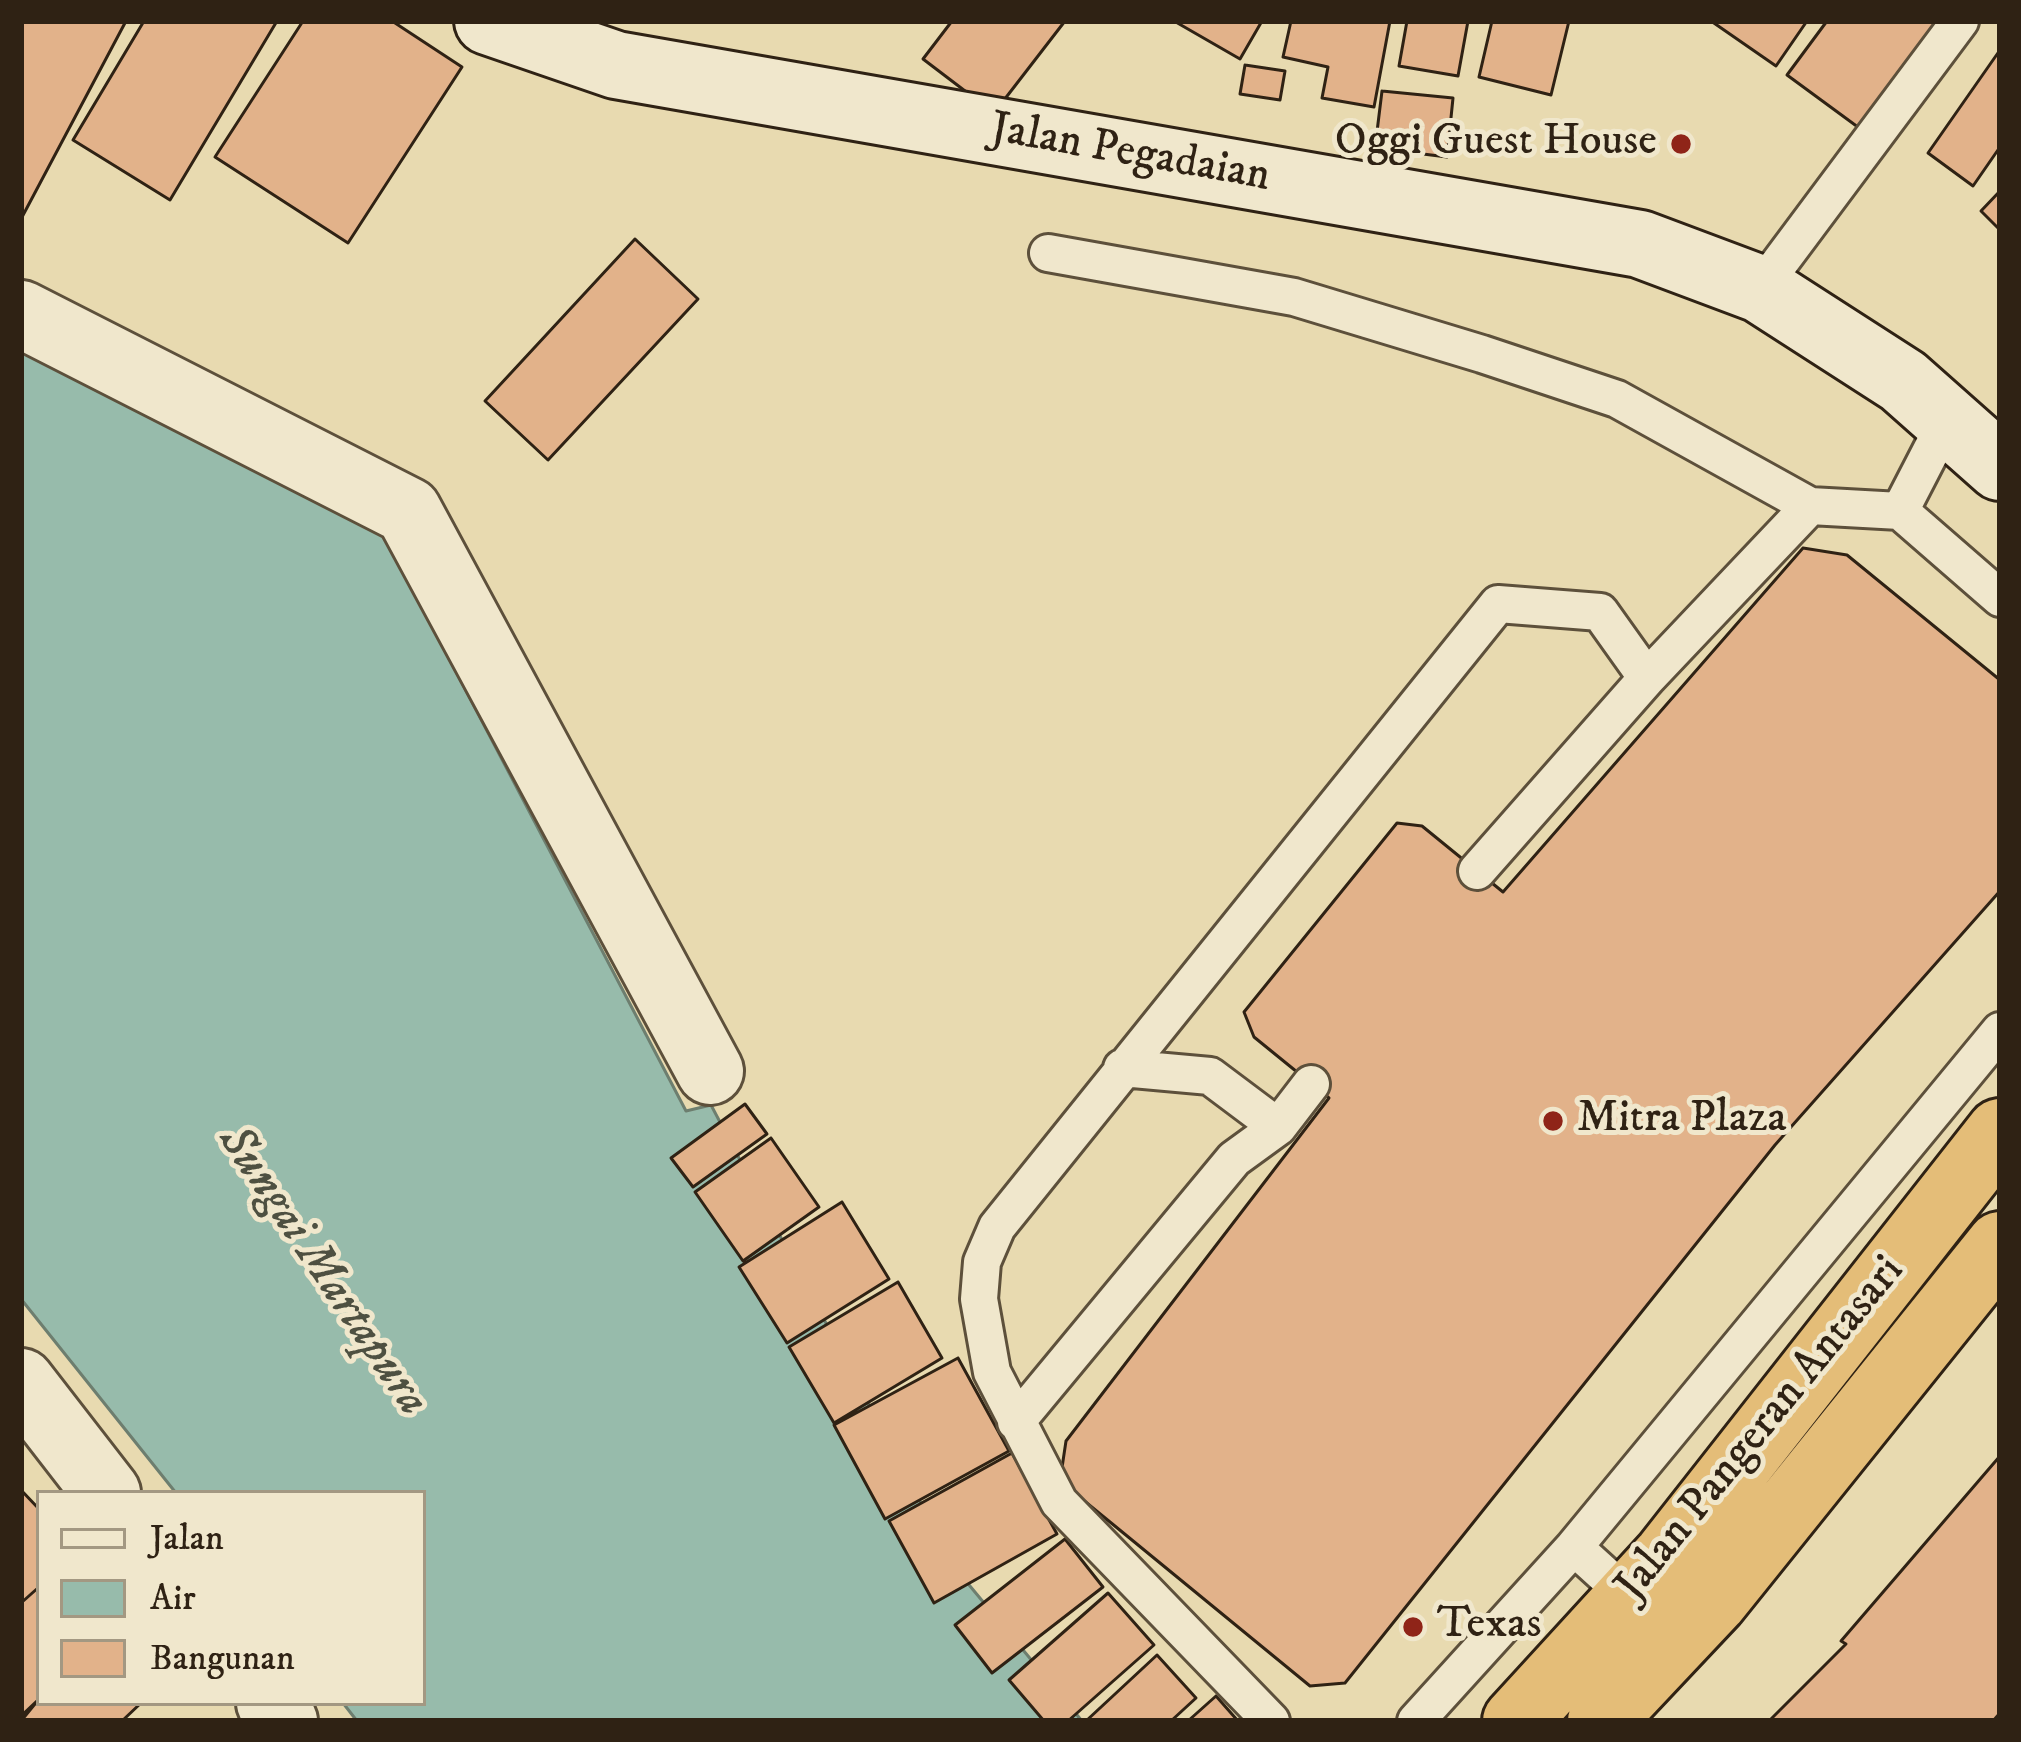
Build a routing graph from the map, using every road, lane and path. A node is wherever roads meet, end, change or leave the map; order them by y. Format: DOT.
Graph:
graph roads {
  1 [pos="488,21"];
  2 [pos="1960,21"];
  3 [pos="1048,253"];
  4 [pos="1760,289"];
  5 [pos="21,314"];
  6 [pos="1948,418"];
  7 [pos="2000,467"];
  8 [pos="1810,506"];
  9 [pos="1900,511"];
  10 [pos="2000,598"];
  11 [pos="1648,678"];
  12 [pos="1477,871"];
  13 [pos="2000,1031"];
  14 [pos="1122,1068"];
  15 [pos="710,1071"];
  16 [pos="1312,1084"];
  17 [pos="1278,1127"];
  18 [pos="2000,1132"];
  19 [pos="2000,1245"];
  20 [pos="21,1382"];
  21 [pos="1016,1422"];
  22 [pos="105,1490"];
  23 [pos="1574,1547"];
  24 [pos="1648,1576"];
  25 [pos="1714,1601"];
  26 [pos="1271,1721"];
  27 [pos="1416,1721"];
  28 [pos="1516,1721"];
  29 [pos="1601,1721"];
  1 -- 4 [label="street, Jalan Pegadaian"];
  2 -- 4 [label="lane"];
  3 -- 8 [label="lane"];
  4 -- 6 [label="street, Jalan Pegadaian"];
  5 -- 15 [label="street"];
  6 -- 7 [label="street, Jalan Pegadaian"];
  6 -- 9 [label="lane"];
  8 -- 9 [label="lane"];
  8 -- 11 [label="lane"];
  9 -- 10 [label="lane"];
  11 -- 12 [label="lane"];
  11 -- 14 [label="lane"];
  13 -- 23 [label="lane"];
  14 -- 17 [label="lane"];
  14 -- 21 [label="lane"];
  16 -- 17 [label="lane"];
  17 -- 21 [label="lane"];
  18 -- 24 [label="highway, Jalan Pangeran Antasari"];
  19 -- 25 [label="highway, Jalan Pangeran Antasari"];
  20 -- 22 [label="street"];
  21 -- 26 [label="lane"];
  23 -- 24 [label="lane"];
  23 -- 27 [label="lane"];
  24 -- 25 [label="highway"];
  24 -- 28 [label="highway, Jalan Pangeran Antasari"];
  25 -- 29 [label="highway, Jalan Pangeran Antasari"];
}
